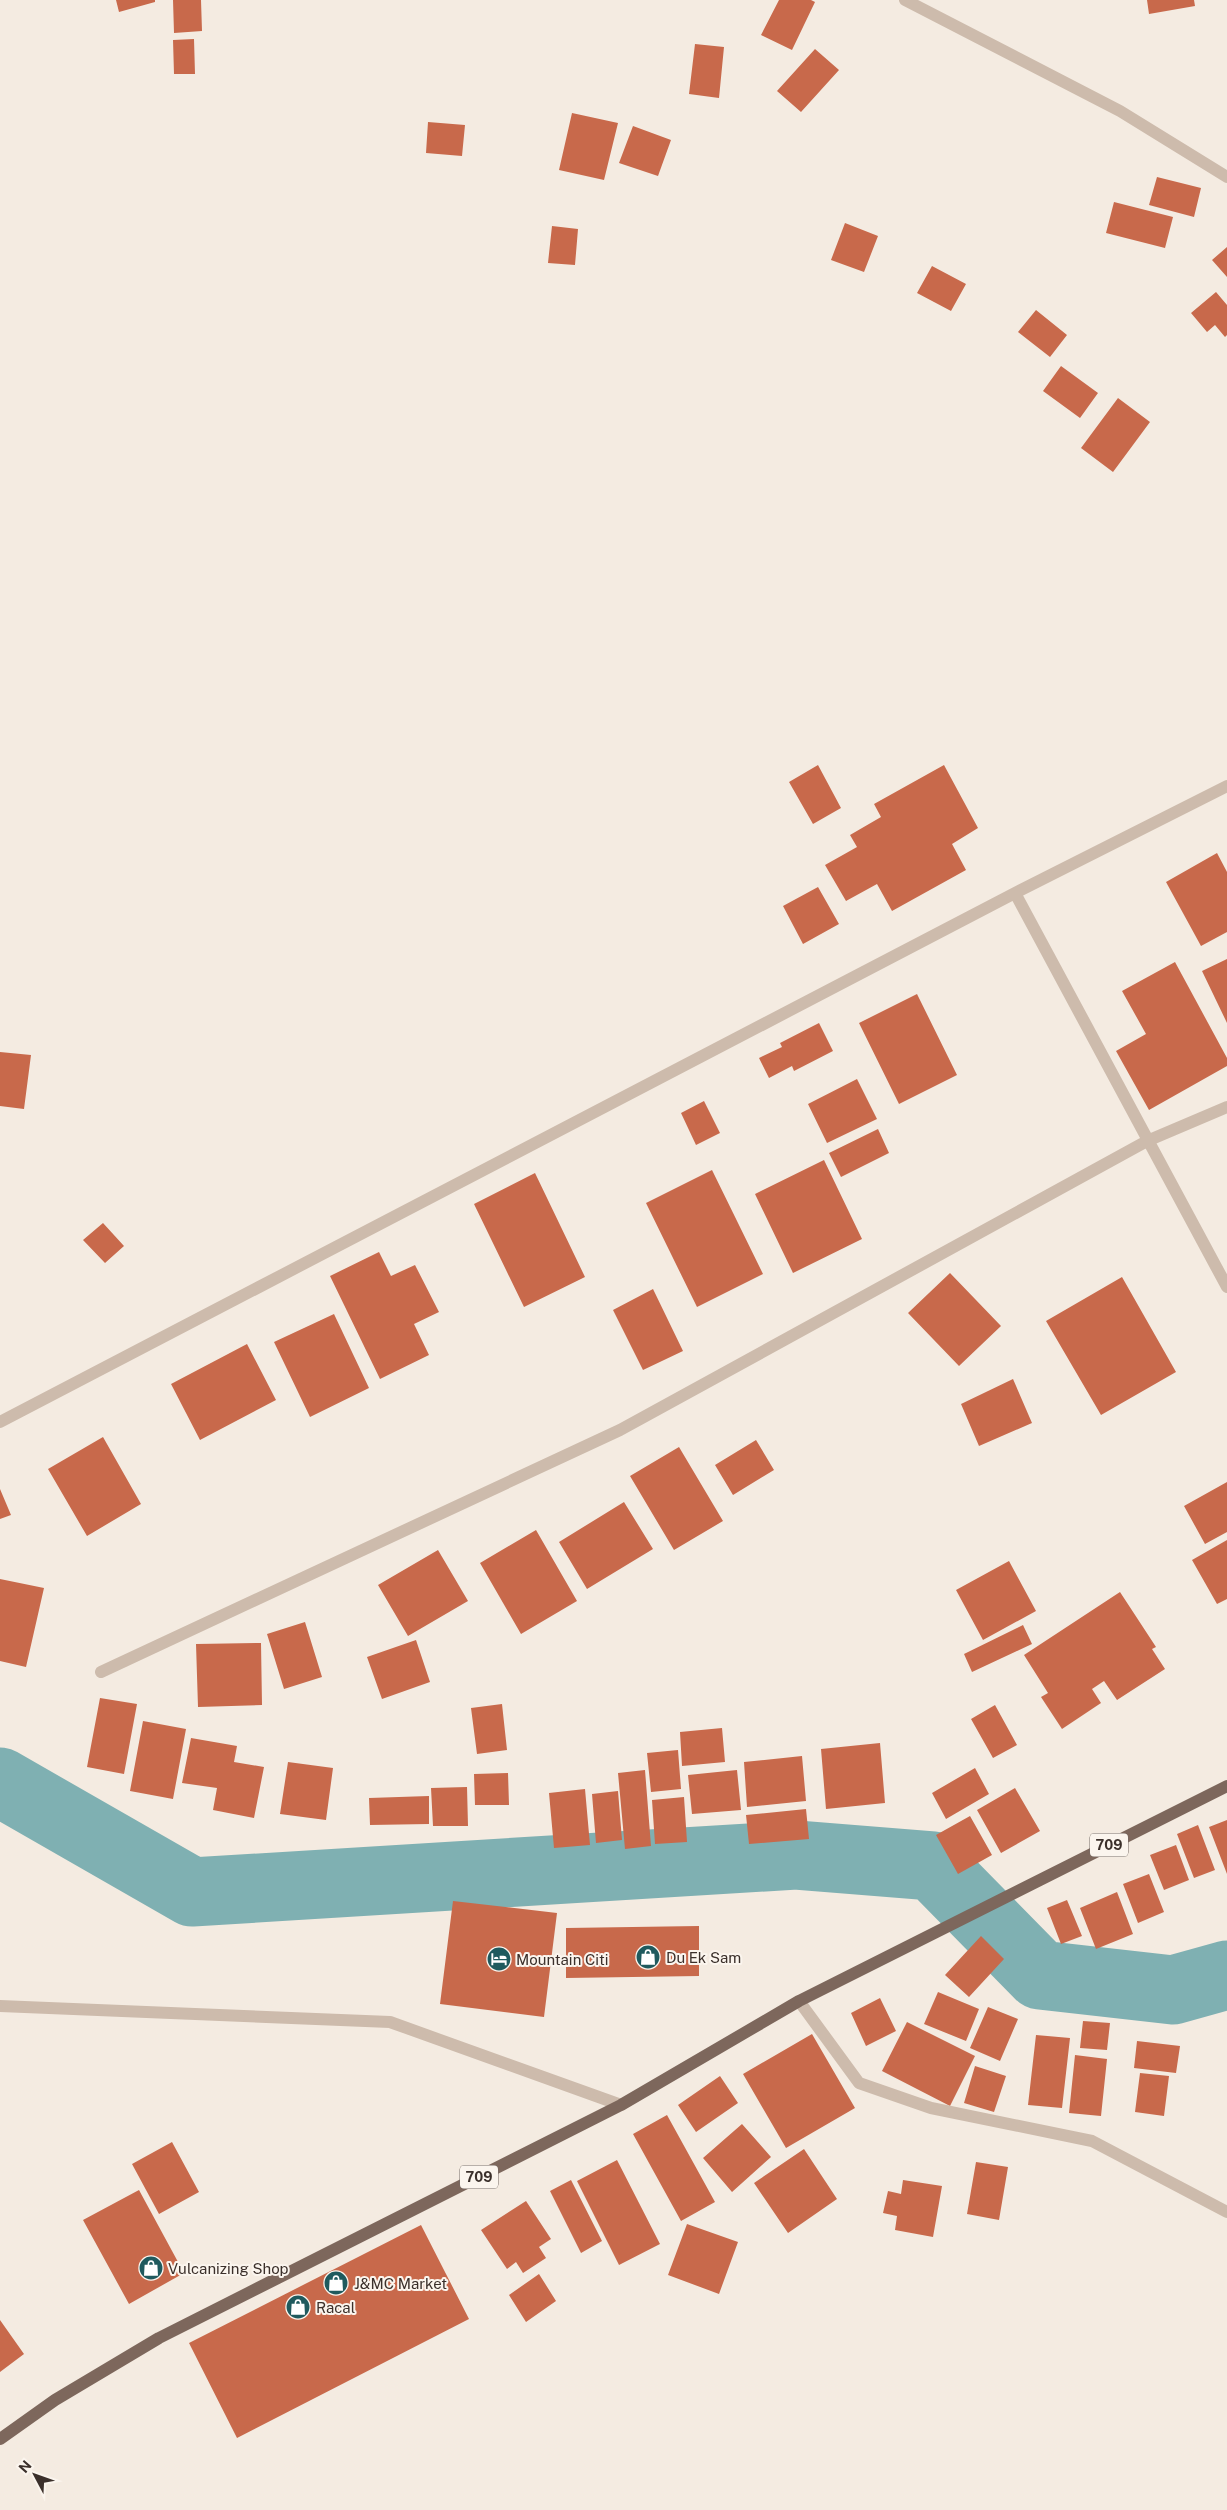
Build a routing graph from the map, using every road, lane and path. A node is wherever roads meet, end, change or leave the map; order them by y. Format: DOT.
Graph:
graph roads {
  1 [pos="905,0"];
  2 [pos="1227,177"];
  3 [pos="1227,786"];
  4 [pos="1015,893"];
  5 [pos="1227,1107"];
  6 [pos="1147,1141"];
  7 [pos="1227,1287"];
  8 [pos="0,1422"];
  9 [pos="101,1672"];
  10 [pos="1227,1786"];
  11 [pos="799,2000"];
  12 [pos="0,2006"];
  13 [pos="621,2105"];
  14 [pos="1227,2212"];
  15 [pos="0,2439"];
  1 -- 2 [label="street"];
  3 -- 4 [label="street"];
  4 -- 6 [label="street"];
  4 -- 8 [label="street"];
  5 -- 6 [label="street"];
  6 -- 7 [label="street"];
  6 -- 9 [label="street"];
  10 -- 11 [label="main road, 709"];
  11 -- 13 [label="main road, 709"];
  11 -- 14 [label="street"];
  12 -- 13 [label="street"];
  13 -- 15 [label="main road, 709"];
}
